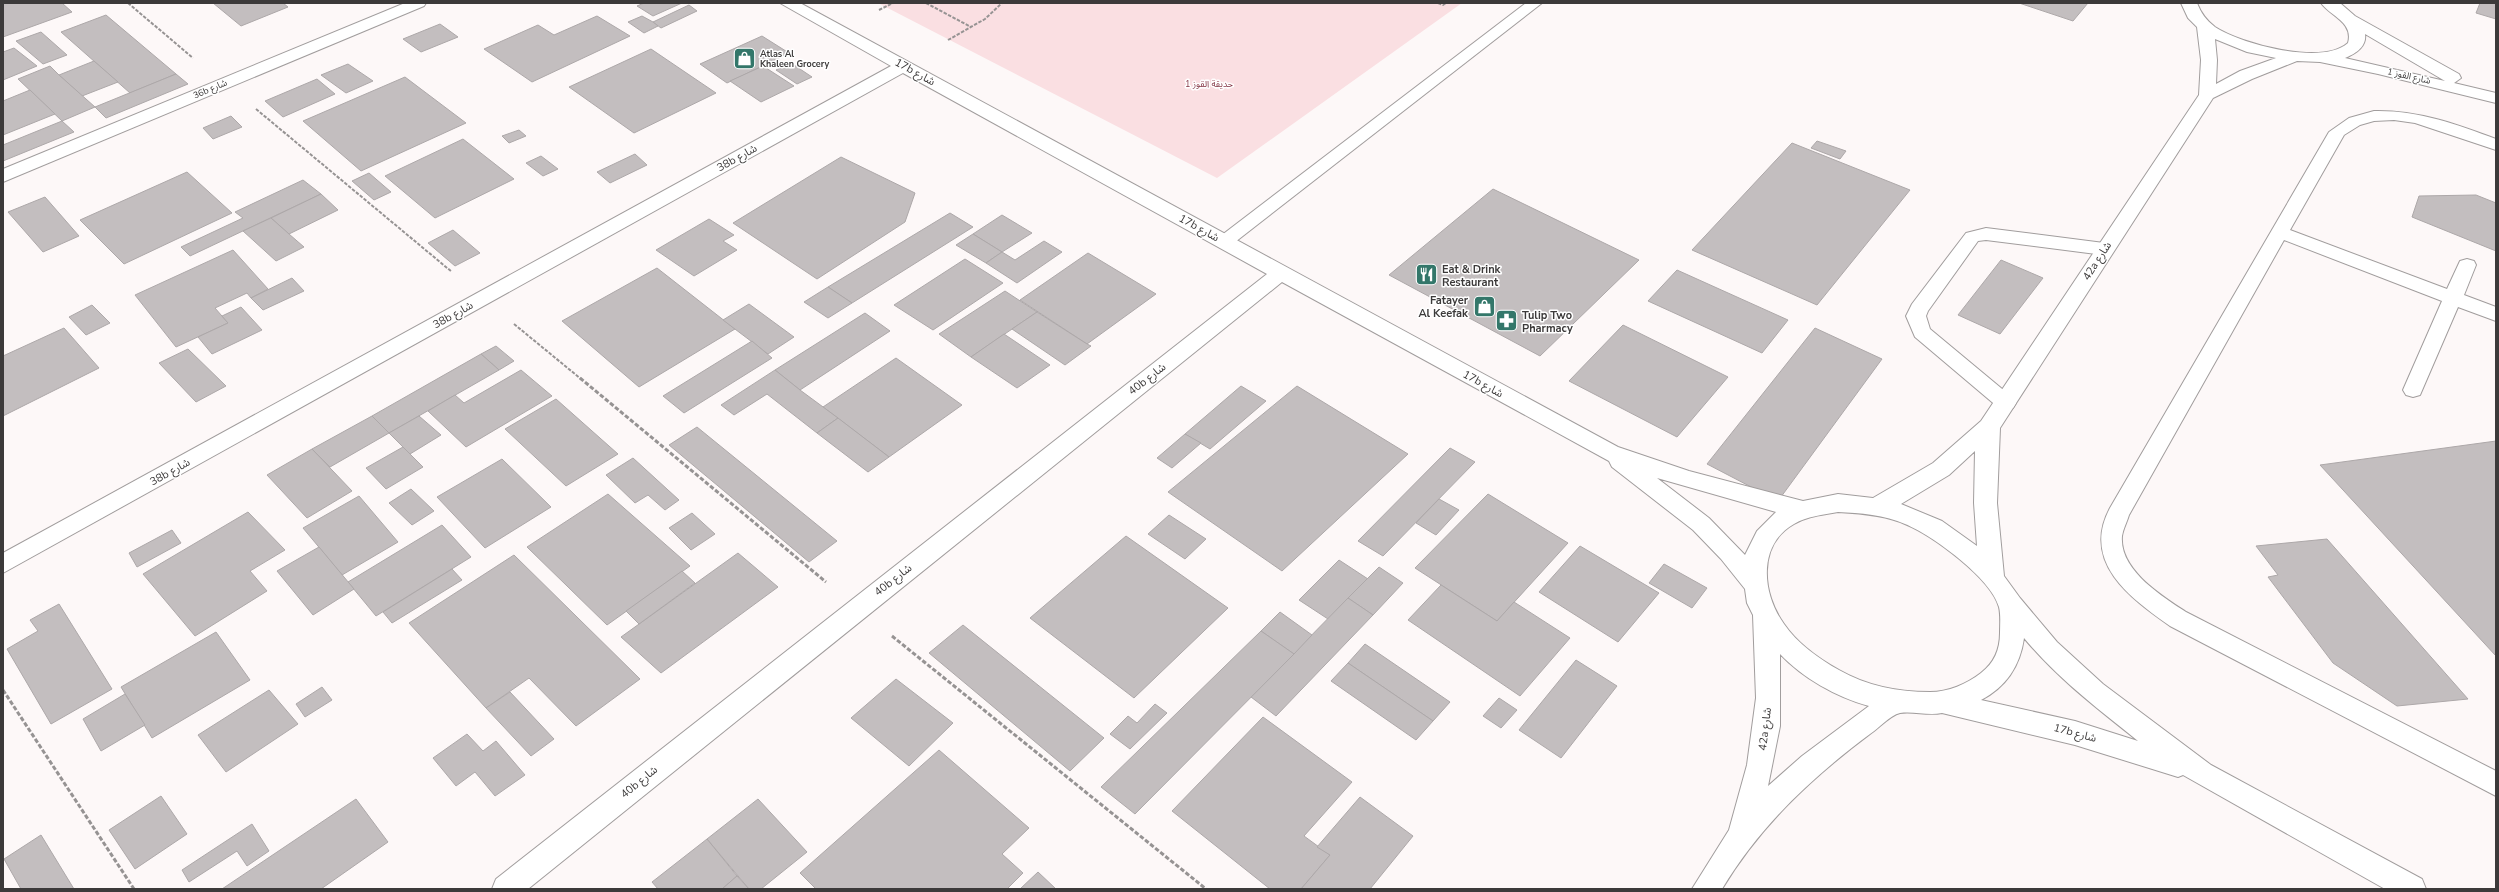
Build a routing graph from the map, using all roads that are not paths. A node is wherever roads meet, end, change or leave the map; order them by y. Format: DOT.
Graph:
graph roads {
  1 [pos="418,3"];
  2 [pos="788,3"];
  3 [pos="1535,3"];
  4 [pos="2333,4"];
  5 [pos="2187,5"];
  6 [pos="2351,20"];
  7 [pos="2205,26"];
  8 [pos="2292,57"];
  9 [pos="2321,58"];
  10 [pos="904,66"];
  11 [pos="2207,96"];
  12 [pos="2496,145"];
  13 [pos="3,176"];
  14 [pos="2279,232"];
  15 [pos="1224,242"];
  16 [pos="2104,249"];
  17 [pos="2467,265"];
  18 [pos="1280,273"];
  19 [pos="2453,298"];
  20 [pos="2496,314"];
  21 [pos="2413,390"];
  22 [pos="2006,403"];
  23 [pos="1989,427"];
  24 [pos="1610,453"];
  25 [pos="1878,506"];
  26 [pos="1802,510"];
  27 [pos="3,564"];
  28 [pos="1993,579"];
  29 [pos="1754,583"];
  30 [pos="2011,605"];
  31 [pos="1765,616"];
  32 [pos="1893,703"];
  33 [pos="1946,704"];
  34 [pos="2202,774"];
  35 [pos="2496,784"];
  36 [pos="1739,838"];
  37 [pos="506,889"];
  38 [pos="1706,889"];
  39 [pos="2412,889"];
  1 -- 13 [label="street, 36b شارع"];
  2 -- 10 [label="street, 17b شارع"];
  3 -- 15 [label="lane"];
  4 -- 6 [label="street"];
  5 -- 7 [label="street"];
  6 -- 9 [label="street"];
  6 -- 9 [label="street, شارع القوز 1"];
  7 -- 8 [label="street"];
  7 -- 11 [label="street"];
  8 -- 9 [label="street"];
  8 -- 11 [label="street, 42a شارع"];
  10 -- 15 [label="street, 17b شارع"];
  10 -- 27 [label="street, 38b شارع"];
  11 -- 16 [label="street, 42a شارع"];
  12 -- 14 [label="lane"];
  14 -- 19 [label="lane"];
  14 -- 35 [label="lane"];
  15 -- 18 [label="street, 17b شارع"];
  16 -- 22 [label="street, 42a شارع"];
  16 -- 22 [label="lane"];
  17 -- 19 [label="lane"];
  18 -- 24 [label="street, 17b شارع"];
  18 -- 37 [label="street, 40b شارع"];
  19 -- 20 [label="lane"];
  19 -- 21 [label="lane"];
  22 -- 23 [label="street, 42a شارع"];
  23 -- 25 [label="street, 42a شارع"];
  23 -- 28 [label="street, 42a شارع"];
  24 -- 26 [label="street, 17b شارع"];
  24 -- 29 [label="street, 17b شارع"];
  25 -- 26 [label="street, 17b شارع"];
  25 -- 28 [label="street, 17b شارع"];
  26 -- 29 [label="street"];
  28 -- 30 [label="street, 17b شارع"];
  29 -- 31 [label="street"];
  30 -- 33 [label="street"];
  30 -- 34 [label="street, 17b شارع"];
  31 -- 32 [label="street"];
  31 -- 36 [label="street, 42a شارع"];
  32 -- 33 [label="street"];
  32 -- 36 [label="street, 42a شارع"];
  33 -- 34 [label="street, 17b شارع"];
  34 -- 39 [label="street, 17b شارع"];
  36 -- 38 [label="street, 42a شارع"];
}
